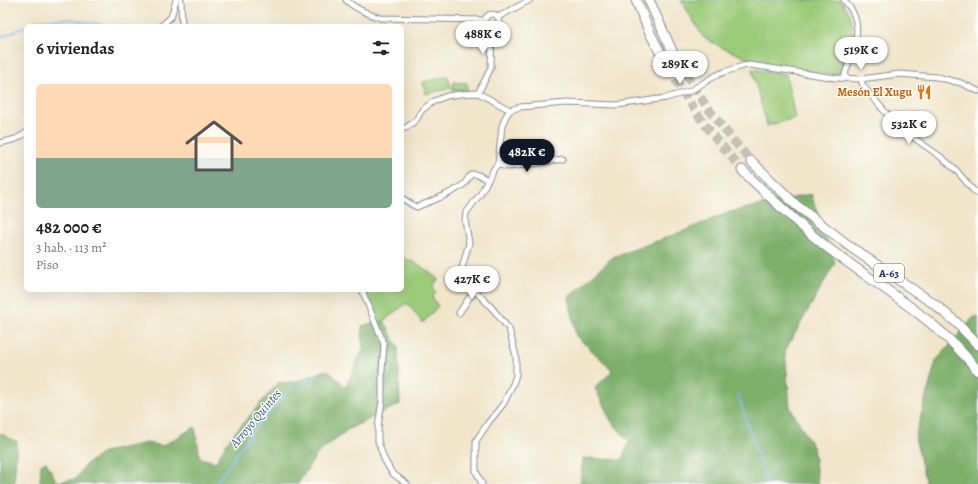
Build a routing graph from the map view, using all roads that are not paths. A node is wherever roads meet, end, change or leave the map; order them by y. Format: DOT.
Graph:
graph roads {
  1 [pos="176,0"];
  2 [pos="181,0"];
  3 [pos="346,0"];
  4 [pos="530,0"];
  5 [pos="635,0"];
  6 [pos="649,0"];
  7 [pos="844,0"];
  8 [pos="498,17"];
  9 [pos="484,20"];
  10 [pos="164,24"];
  11 [pos="182,24"];
  12 [pos="492,28"];
  13 [pos="672,51"];
  14 [pos="662,56"];
  15 [pos="846,78"];
  16 [pos="861,79"];
  17 [pos="978,91"];
  18 [pos="478,93"];
  19 [pos="510,110"];
  20 [pos="404,128"];
  21 [pos="24,134"];
  22 [pos="0,143"];
  23 [pos="562,159"];
  24 [pos="751,161"];
  25 [pos="498,163"];
  26 [pos="742,170"];
  27 [pos="488,180"];
  28 [pos="978,193"];
  29 [pos="404,199"];
  30 [pos="476,291"];
  31 [pos="363,292"];
  32 [pos="459,313"];
  33 [pos="978,345"];
  34 [pos="978,372"];
  35 [pos="407,484"];
  36 [pos="482,484"];
  1 -- 10 [label="street"];
  2 -- 11 [label="street"];
  3 -- 9 [label="street"];
  4 -- 8 [label="street"];
  5 -- 14 [label="highway"];
  6 -- 13 [label="highway"];
  7 -- 15 [label="street"];
  8 -- 9 [label="street"];
  8 -- 12 [label="street"];
  9 -- 12 [label="street"];
  12 -- 18 [label="street"];
  15 -- 16 [label="street"];
  15 -- 19 [label="street"];
  16 -- 17 [label="street"];
  16 -- 28 [label="street"];
  18 -- 19 [label="street"];
  18 -- 20 [label="street"];
  19 -- 25 [label="street"];
  21 -- 22 [label="street"];
  23 -- 25 [label="street"];
  24 -- 33 [label="highway, A-63"];
  25 -- 27 [label="street"];
  26 -- 34 [label="highway, A-63"];
  27 -- 29 [label="street"];
  27 -- 30 [label="street"];
  30 -- 32 [label="street"];
  30 -- 36 [label="street"];
  31 -- 35 [label="street"];
}
